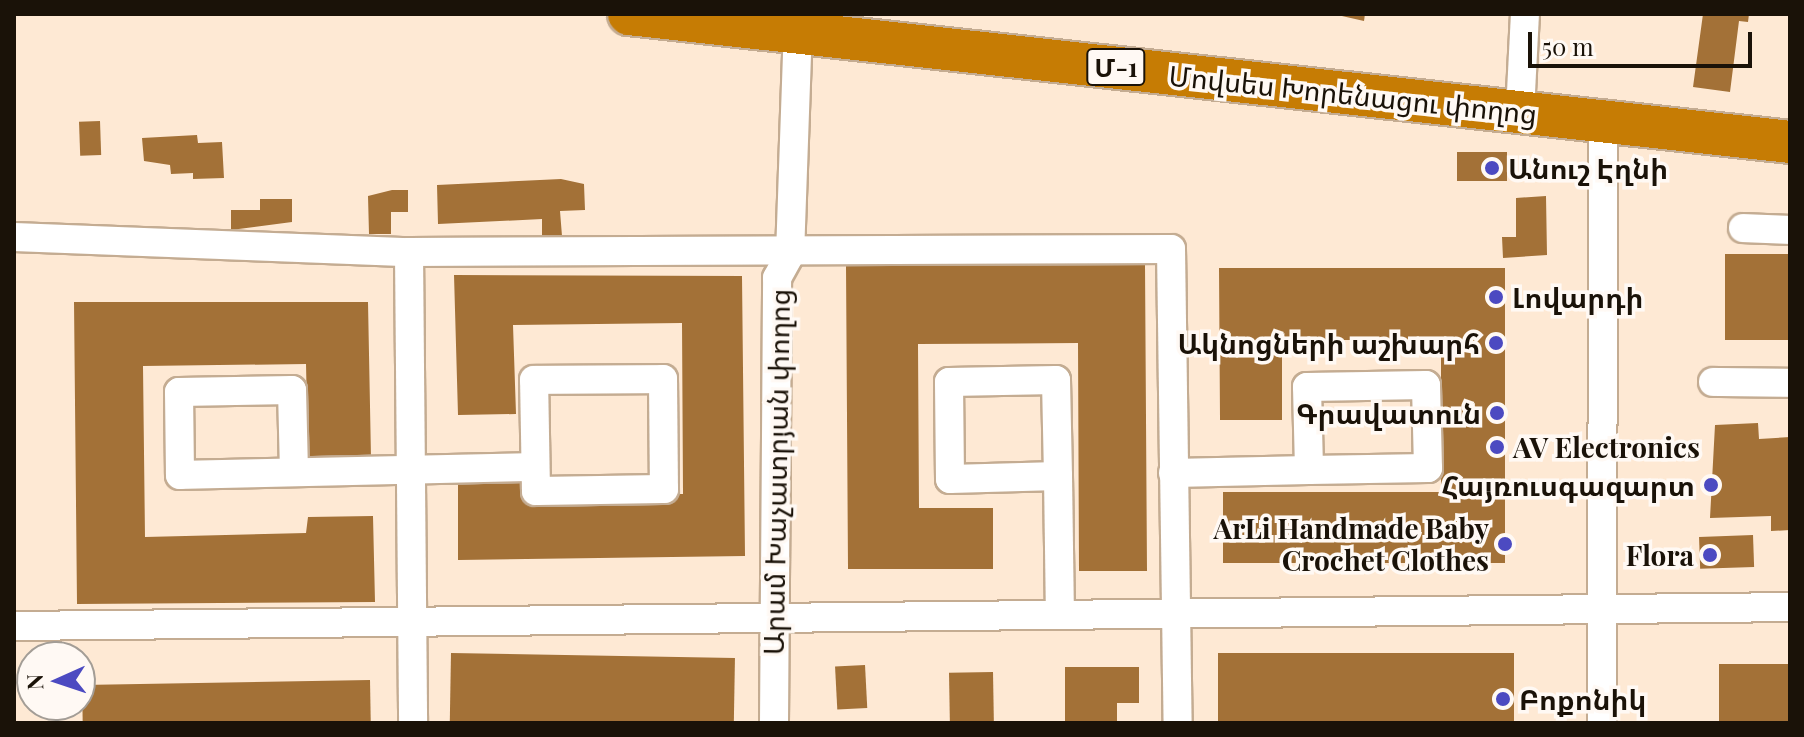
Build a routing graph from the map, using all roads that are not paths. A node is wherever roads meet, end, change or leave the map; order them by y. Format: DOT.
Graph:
graph roads {
  1 [pos="629,14"];
  2 [pos="1525,14"];
  3 [pos="798,31"];
  4 [pos="1520,112"];
  5 [pos="1603,122"];
  6 [pos="1790,142"];
  7 [pos="1743,228"];
  8 [pos="1790,230"];
  9 [pos="14,237"];
  10 [pos="409,252"];
  11 [pos="790,255"];
  12 [pos="1713,382"];
  13 [pos="1790,383"];
  14 [pos="535,467"];
  15 [pos="411,469"];
  16 [pos="1309,470"];
  17 [pos="294,472"];
  18 [pos="1173,473"];
  19 [pos="1058,476"];
  20 [pos="1790,607"];
  21 [pos="1175,610"];
  22 [pos="1603,610"];
  23 [pos="1060,612"];
  24 [pos="413,619"];
  25 [pos="773,622"];
  26 [pos="14,626"];
  27 [pos="413,723"];
  28 [pos="774,723"];
  29 [pos="1178,723"];
  30 [pos="1602,723"];
  1 -- 3 [label="highway, Մովսես Խորենացու փողոց / Մ-1"];
  2 -- 4 [label="street"];
  3 -- 4 [label="highway, Մովսես Խորենացու փողոց / Մ-1"];
  3 -- 11 [label="street, Արամ Խաչատրյան փողոց"];
  4 -- 5 [label="highway, Մովսես Խորենացու փողոց / Մ-1"];
  5 -- 6 [label="highway, Մովսես Խորենացու փողոց / Մ-1"];
  5 -- 22 [label="street"];
  7 -- 8 [label="street"];
  9 -- 10 [label="street"];
  10 -- 11 [label="street"];
  10 -- 15 [label="street"];
  11 -- 18 [label="street"];
  11 -- 25 [label="street, Արամ Խաչատրյան փողոց"];
  12 -- 13 [label="street"];
  14 -- 14 [label="street"];
  14 -- 15 [label="street"];
  15 -- 17 [label="street"];
  15 -- 24 [label="street"];
  16 -- 16 [label="street"];
  16 -- 18 [label="street"];
  17 -- 17 [label="street"];
  18 -- 21 [label="street"];
  19 -- 19 [label="street"];
  19 -- 23 [label="street"];
  20 -- 22 [label="street"];
  21 -- 22 [label="street"];
  21 -- 23 [label="street"];
  21 -- 29 [label="street"];
  22 -- 30 [label="street"];
  23 -- 25 [label="street"];
  24 -- 25 [label="street"];
  24 -- 26 [label="street"];
  24 -- 27 [label="street"];
  25 -- 28 [label="street, Արամ Խաչատրյան փողոց"];
}
